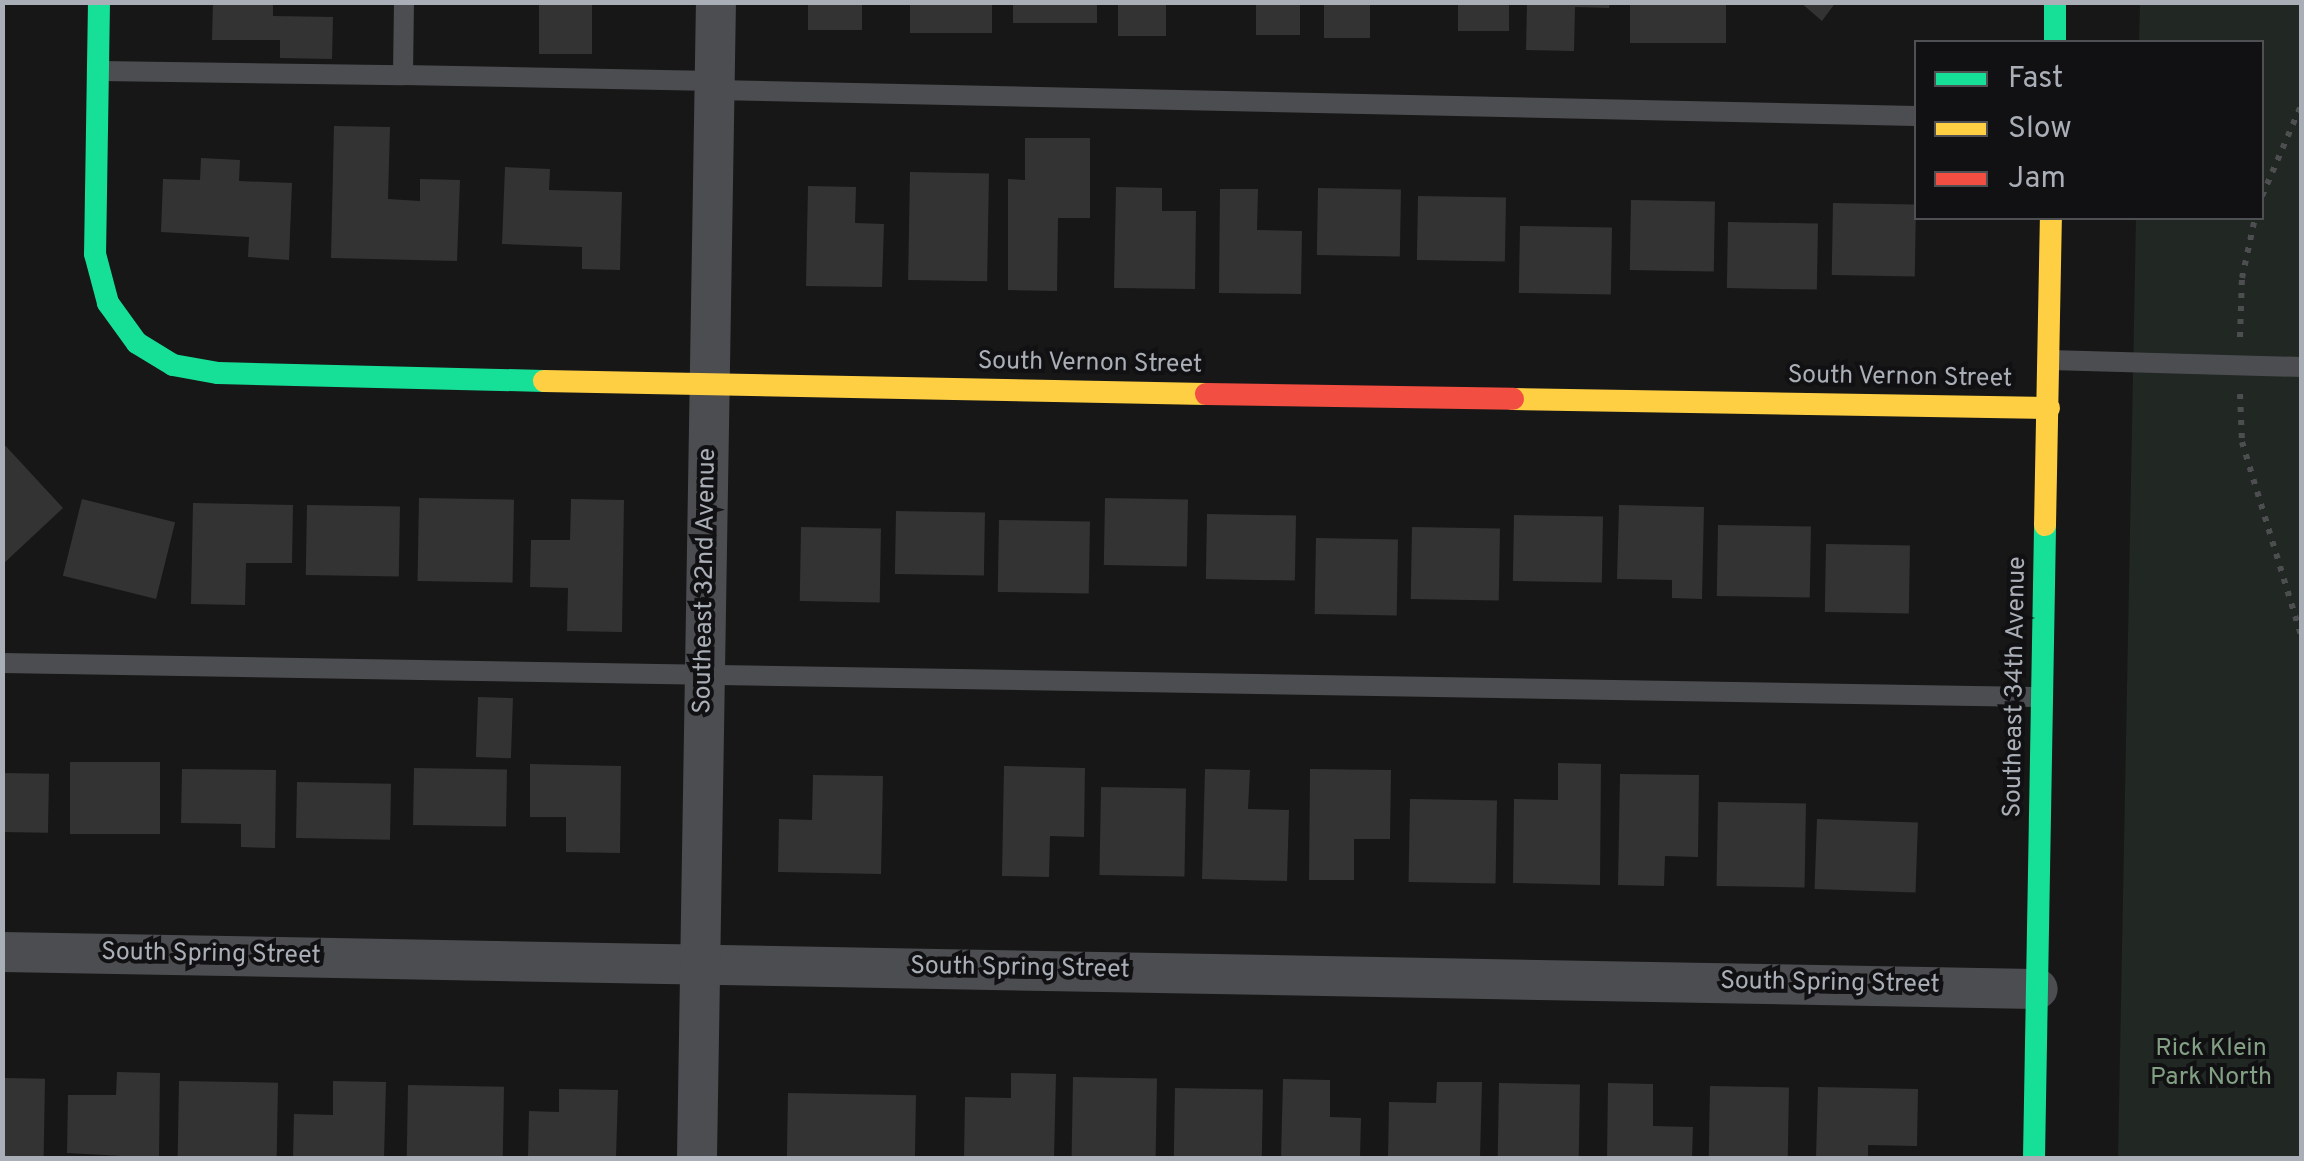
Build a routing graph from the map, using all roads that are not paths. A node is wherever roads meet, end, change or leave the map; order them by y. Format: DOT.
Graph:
graph roads {
  1 [pos="99,2"];
  2 [pos="404,2"];
  3 [pos="716,2"];
  4 [pos="2055,2"];
  5 [pos="2054,40"];
  6 [pos="98,71"];
  7 [pos="403,76"];
  8 [pos="714,86"];
  9 [pos="1914,116"];
  10 [pos="2051,220"];
  11 [pos="2048,360"];
  12 [pos="2302,367"];
  13 [pos="710,385"];
  14 [pos="2049,408"];
  15 [pos="2,663"];
  16 [pos="704,673"];
  17 [pos="2044,698"];
  18 [pos="2,952"];
  19 [pos="700,962"];
  20 [pos="2038,988"];
  21 [pos="697,1158"];
  22 [pos="2034,1158"];
  1 -- 6 [label="street"];
  2 -- 7 [label="lane"];
  3 -- 8 [label="street, Southeast 32nd Avenue"];
  4 -- 5 [label="street"];
  6 -- 7 [label="lane"];
  6 -- 13 [label="street, South Vernon Street"];
  7 -- 8 [label="lane"];
  8 -- 9 [label="lane"];
  8 -- 13 [label="street, Southeast 32nd Avenue"];
  10 -- 11 [label="street, Southeast 34th Avenue"];
  11 -- 12 [label="lane"];
  11 -- 14 [label="street, Southeast 34th Avenue"];
  13 -- 14 [label="street, South Vernon Street"];
  13 -- 16 [label="street, Southeast 32nd Avenue"];
  14 -- 17 [label="street, Southeast 34th Avenue"];
  15 -- 16 [label="lane"];
  16 -- 17 [label="lane"];
  16 -- 19 [label="street, Southeast 32nd Avenue"];
  17 -- 20 [label="street, Southeast 34th Avenue"];
  18 -- 19 [label="street, South Spring Street"];
  19 -- 20 [label="street, South Spring Street"];
  19 -- 21 [label="street, Southeast 32nd Avenue"];
  20 -- 22 [label="street, Southeast 34th Avenue"];
}
